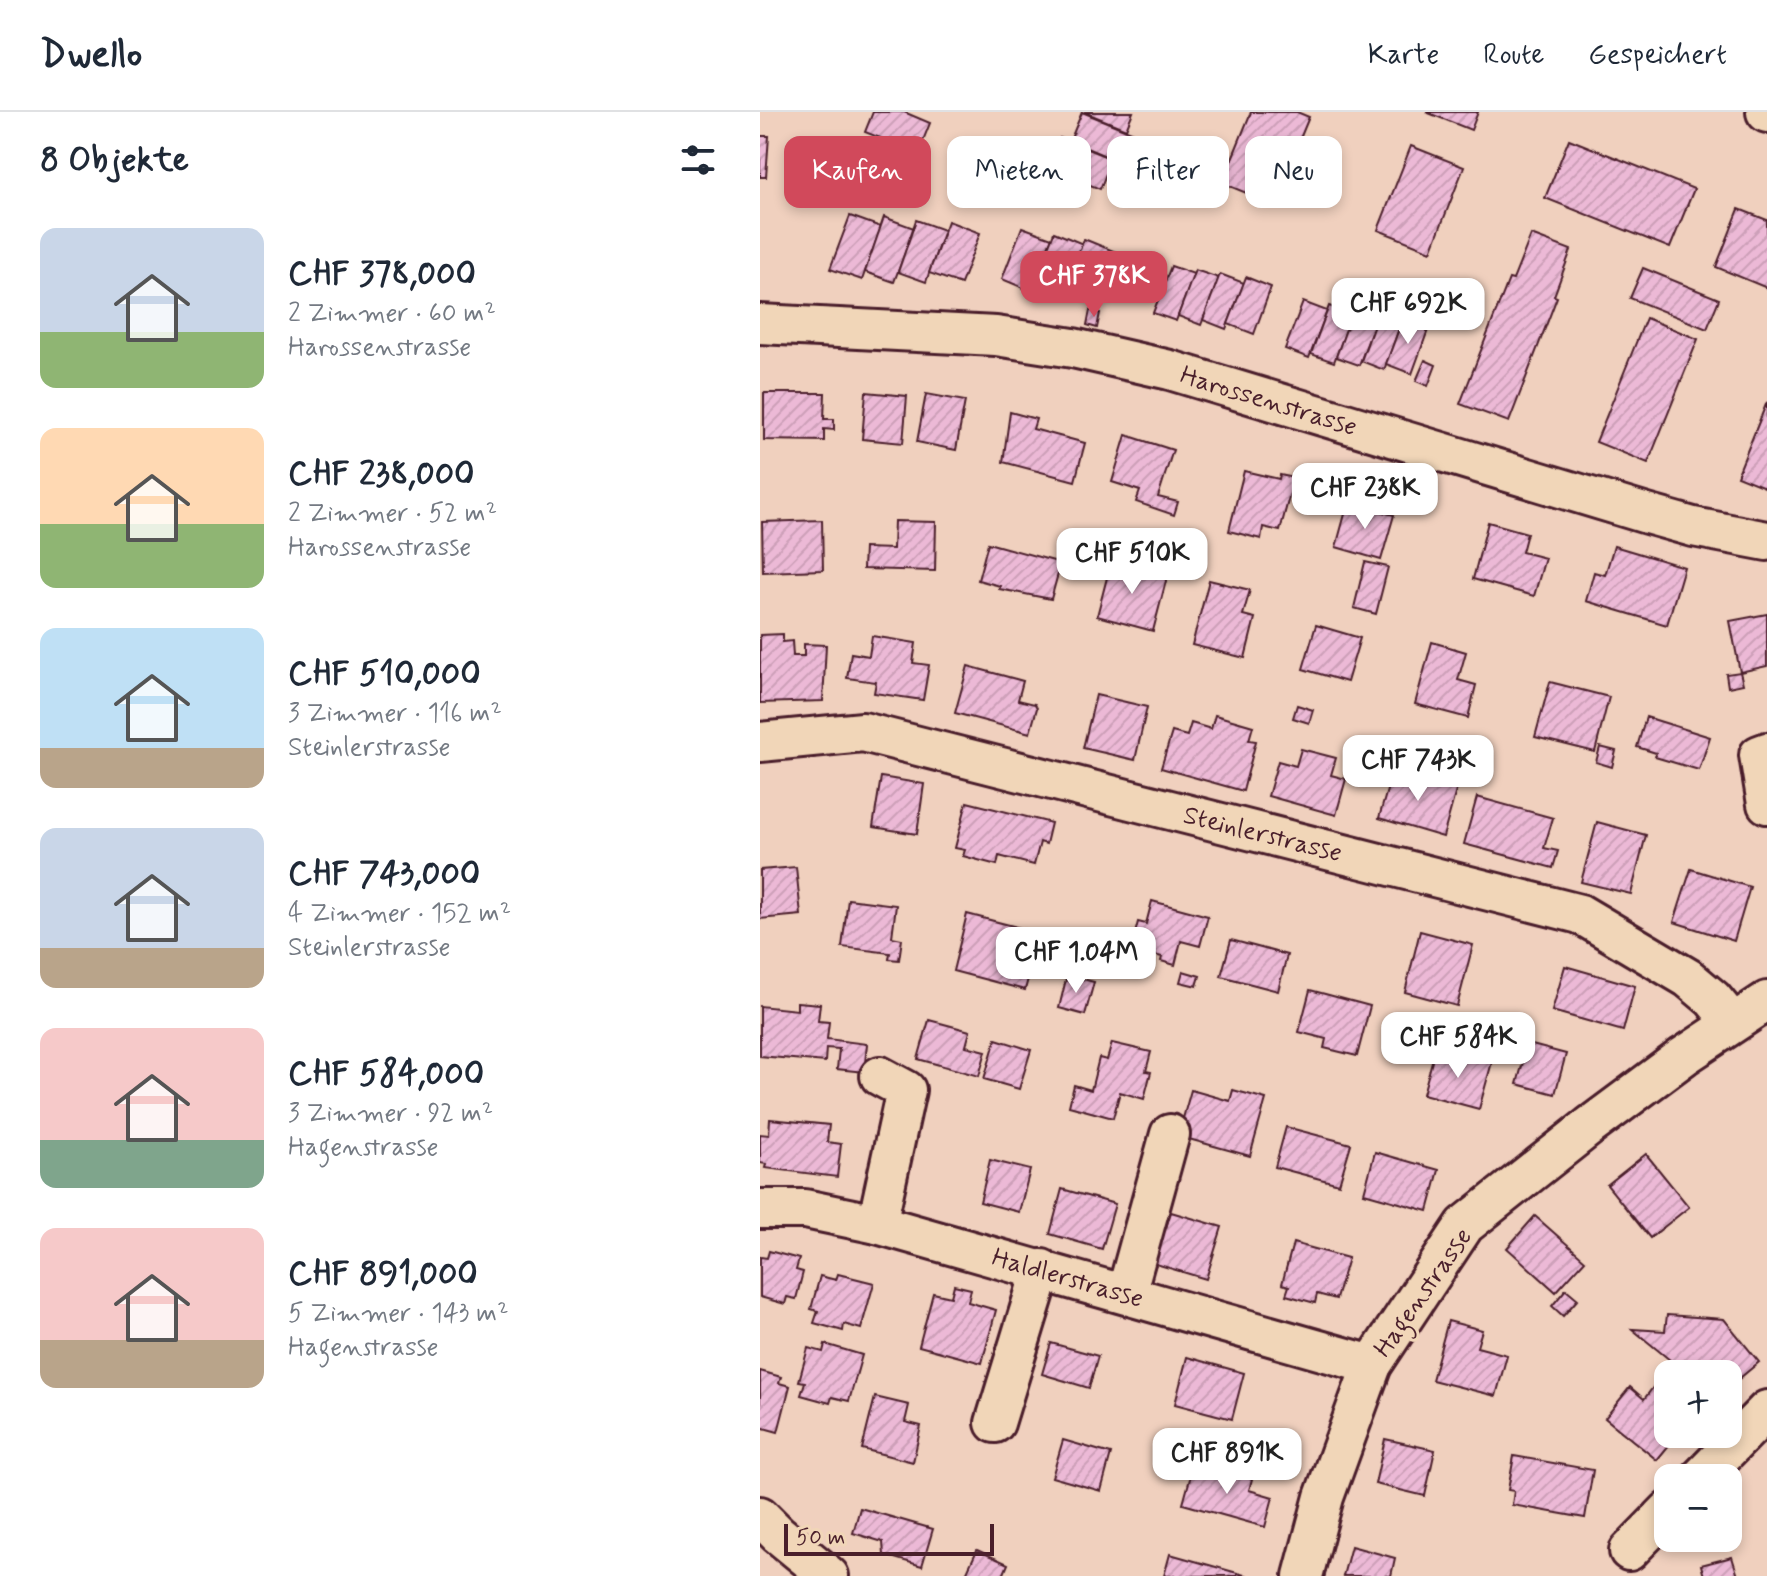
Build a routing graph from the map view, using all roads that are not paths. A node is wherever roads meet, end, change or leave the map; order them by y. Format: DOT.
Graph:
graph roads {
  1 [pos="760,324"];
  2 [pos="1767,541"];
  3 [pos="760,742"];
  4 [pos="1767,752"];
  5 [pos="1767,804"];
  6 [pos="1767,1001"];
  7 [pos="1732,1022"];
  8 [pos="880,1076"];
  9 [pos="1170,1134"];
  10 [pos="760,1209"];
  11 [pos="877,1224"];
  12 [pos="1042,1269"];
  13 [pos="1126,1294"];
  14 [pos="1372,1365"];
  15 [pos="1767,1410"];
  16 [pos="995,1423"];
  17 [pos="1714,1464"];
  18 [pos="760,1516"];
  19 [pos="1654,1525"];
  20 [pos="1629,1551"];
  21 [pos="829,1576"];
  22 [pos="1303,1576"];
  1 -- 2 [label="street, Harossenstrasse"];
  3 -- 7 [label="street, Steinlerstrasse"];
  4 -- 5 [label="street"];
  6 -- 7 [label="street, Hagenstrasse"];
  7 -- 14 [label="street, Hagenstrasse"];
  8 -- 11 [label="street"];
  9 -- 13 [label="street"];
  10 -- 11 [label="street, Haldlerstrasse"];
  11 -- 12 [label="street, Haldlerstrasse"];
  12 -- 13 [label="street, Haldlerstrasse"];
  12 -- 16 [label="street"];
  13 -- 14 [label="street, Haldlerstrasse"];
  14 -- 22 [label="street, Hagenstrasse"];
  15 -- 17 [label="street"];
  18 -- 21 [label="street"];
  19 -- 20 [label="street"];
}
